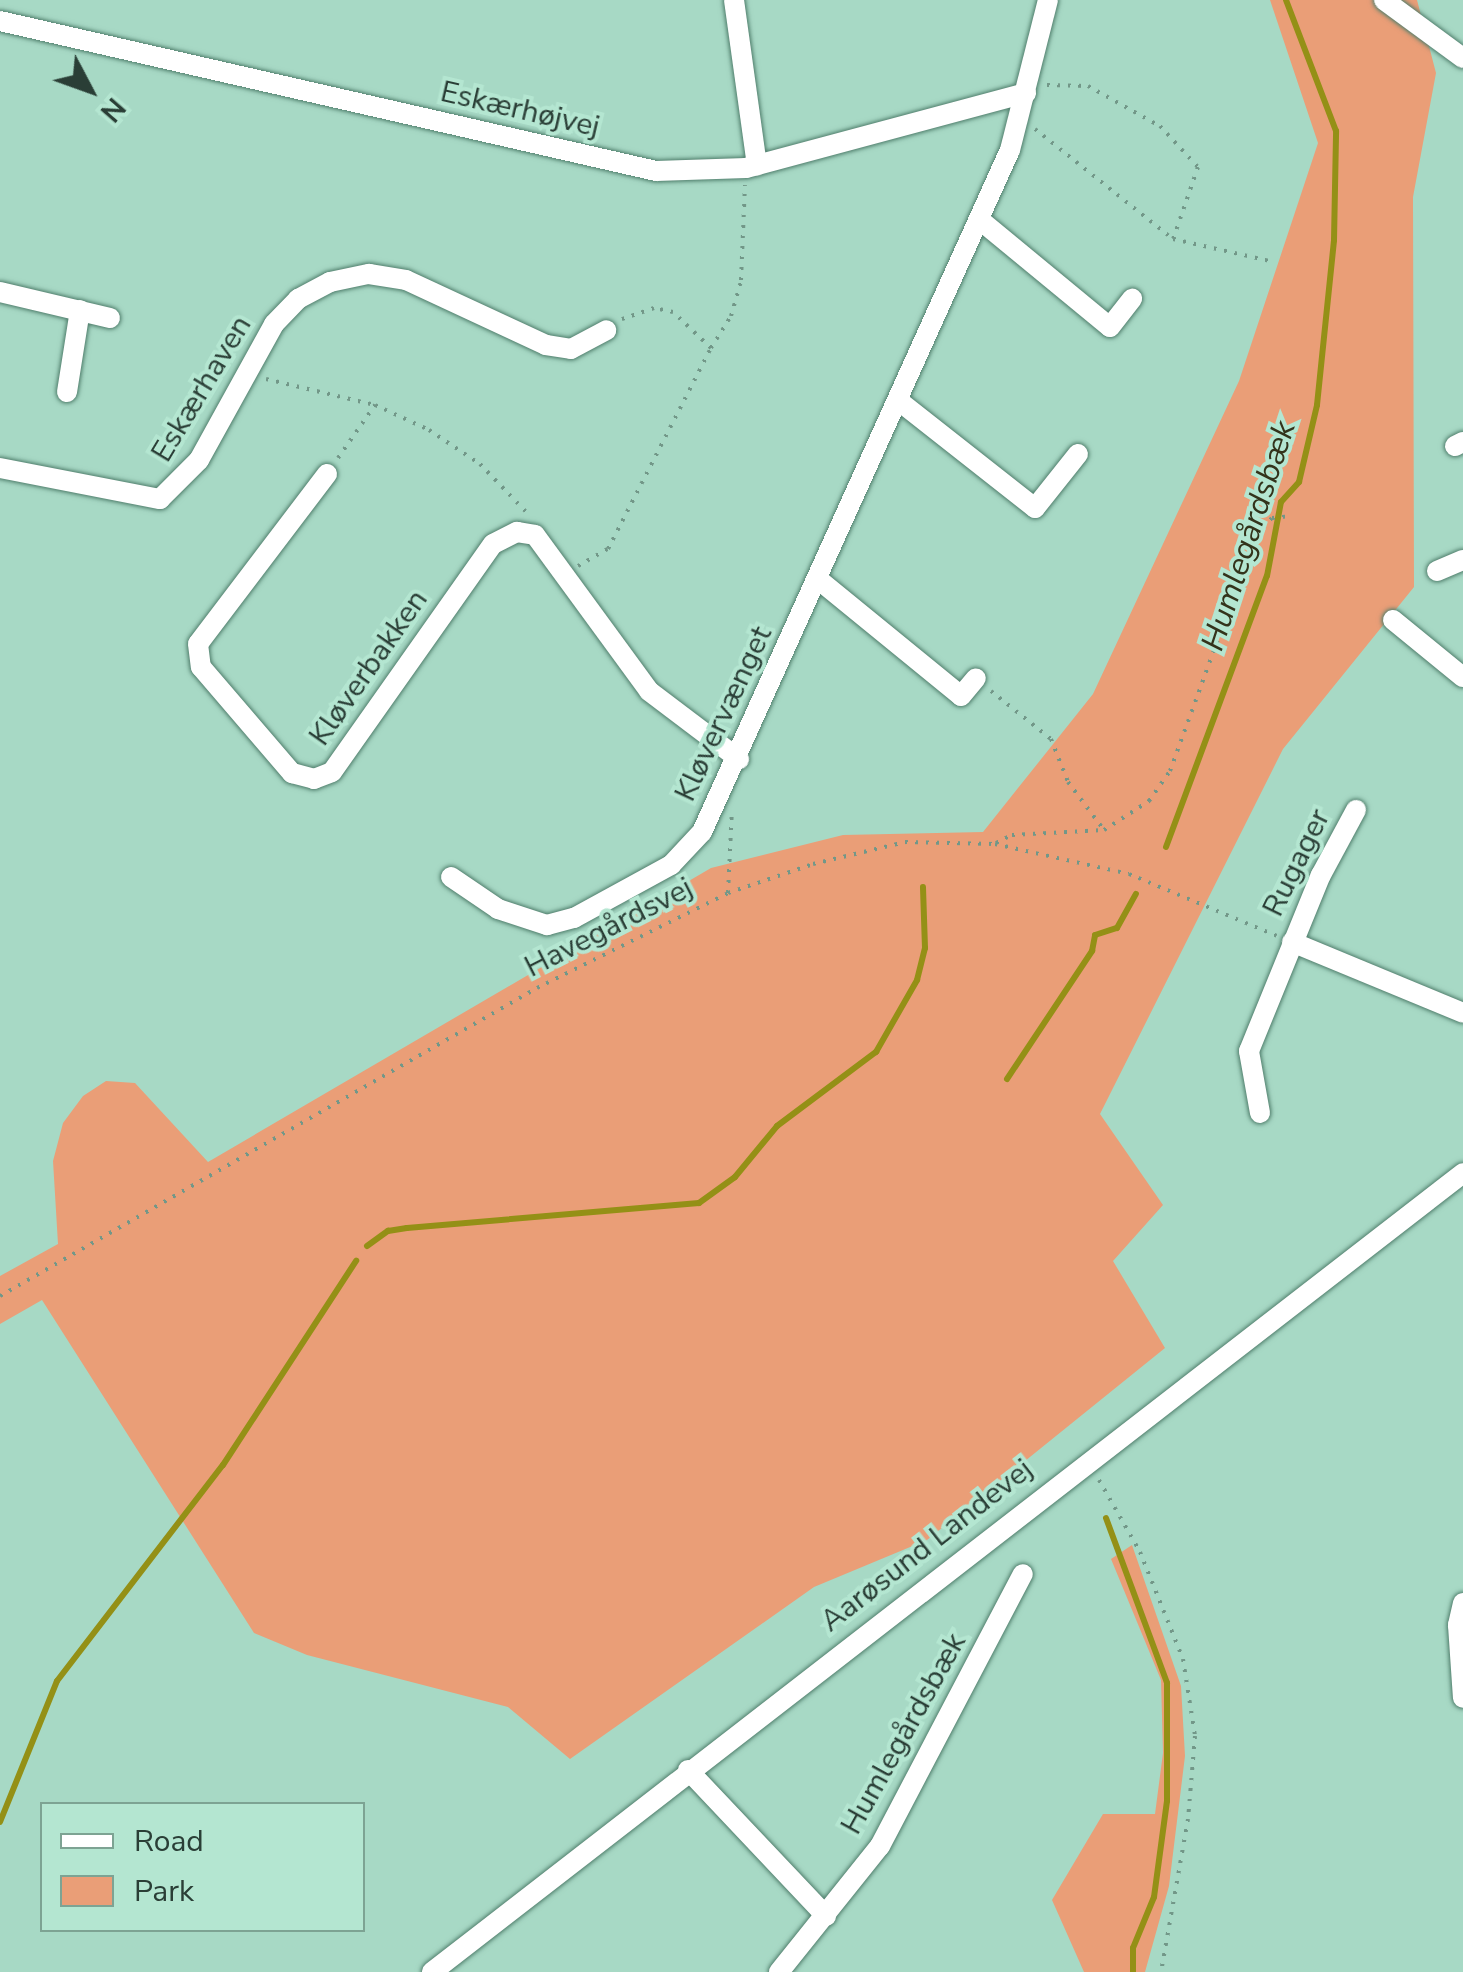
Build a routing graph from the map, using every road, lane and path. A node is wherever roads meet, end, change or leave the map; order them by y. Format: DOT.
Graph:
graph roads {
  1 [pos="734,0"];
  2 [pos="1048,0"];
  3 [pos="1384,0"];
  4 [pos="0,21"];
  5 [pos="1463,58"];
  6 [pos="1027,89"];
  7 [pos="1019,118"];
  8 [pos="752,167"];
  9 [pos="980,220"];
  10 [pos="1173,239"];
  11 [pos="1274,262"];
  12 [pos="0,292"];
  13 [pos="1132,299"];
  14 [pos="80,310"];
  15 [pos="110,318"];
  16 [pos="606,330"];
  17 [pos="711,348"];
  18 [pos="241,376"];
  19 [pos="67,392"];
  20 [pos="899,401"];
  21 [pos="375,406"];
  22 [pos="1078,454"];
  23 [pos="0,468"];
  24 [pos="327,474"];
  25 [pos="1290,516"];
  26 [pos="535,535"];
  27 [pos="1463,560"];
  28 [pos="1436,572"];
  29 [pos="566,573"];
  30 [pos="819,580"];
  31 [pos="1393,620"];
  32 [pos="1463,677"];
  33 [pos="976,678"];
  34 [pos="740,759"];
  35 [pos="724,790"];
  36 [pos="1356,810"];
  37 [pos="1104,830"];
  38 [pos="994,844"];
  39 [pos="451,878"];
  40 [pos="728,894"];
  41 [pos="1292,942"];
  42 [pos="1463,1013"];
  43 [pos="1260,1113"];
  44 [pos="1463,1173"];
  45 [pos="0,1296"];
  46 [pos="1087,1460"];
  47 [pos="1024,1574"];
  48 [pos="1463,1602"];
  49 [pos="1463,1698"];
  50 [pos="688,1770"];
  51 [pos="826,1916"];
  52 [pos="432,1972"];
  53 [pos="778,1972"];
  54 [pos="1161,1972"];
  1 -- 8 [label="street"];
  2 -- 6 [label="street, Kløvervænget"];
  3 -- 5 [label="street"];
  4 -- 8 [label="street, Eskærhøjvej"];
  6 -- 7 [label="street, Kløvervænget"];
  6 -- 8 [label="street, Eskærhøjvej"];
  6 -- 10 [label="path"];
  7 -- 9 [label="street, Kløvervænget"];
  7 -- 10 [label="path"];
  8 -- 17 [label="path"];
  9 -- 13 [label="street"];
  9 -- 20 [label="street, Kløvervænget"];
  10 -- 11 [label="path"];
  12 -- 14 [label="street"];
  14 -- 15 [label="street"];
  14 -- 19 [label="street"];
  16 -- 17 [label="path"];
  16 -- 18 [label="street, Eskærhaven"];
  17 -- 29 [label="path"];
  18 -- 21 [label="path"];
  18 -- 23 [label="street, Eskærhaven"];
  20 -- 22 [label="street"];
  20 -- 30 [label="street, Kløvervænget"];
  21 -- 24 [label="path"];
  21 -- 26 [label="path"];
  24 -- 26 [label="street, Kløverbakken"];
  25 -- 37 [label="path"];
  26 -- 29 [label="street"];
  27 -- 28 [label="street"];
  29 -- 34 [label="street"];
  30 -- 33 [label="street"];
  30 -- 34 [label="street, Kløvervænget"];
  31 -- 32 [label="street"];
  33 -- 37 [label="path"];
  34 -- 35 [label="street, Kløvervænget"];
  35 -- 39 [label="street, Kløvervænget"];
  35 -- 40 [label="path"];
  36 -- 41 [label="street, Rugager"];
  37 -- 38 [label="path"];
  38 -- 40 [label="path, Havegårdsvej"];
  38 -- 41 [label="path, Havegårdsvej"];
  40 -- 45 [label="path, Havegårdsvej"];
  41 -- 42 [label="street, Rugager"];
  41 -- 43 [label="street, Rugager"];
  44 -- 46 [label="street, Aarøsund Landevej"];
  46 -- 50 [label="street, Aarøsund Landevej"];
  46 -- 54 [label="path"];
  47 -- 51 [label="street, Humlegårdsbæk"];
  48 -- 49 [label="street"];
  50 -- 51 [label="street"];
  50 -- 52 [label="street, Aarøsund Landevej"];
  51 -- 53 [label="street, Humlegårdsbæk"];
}
